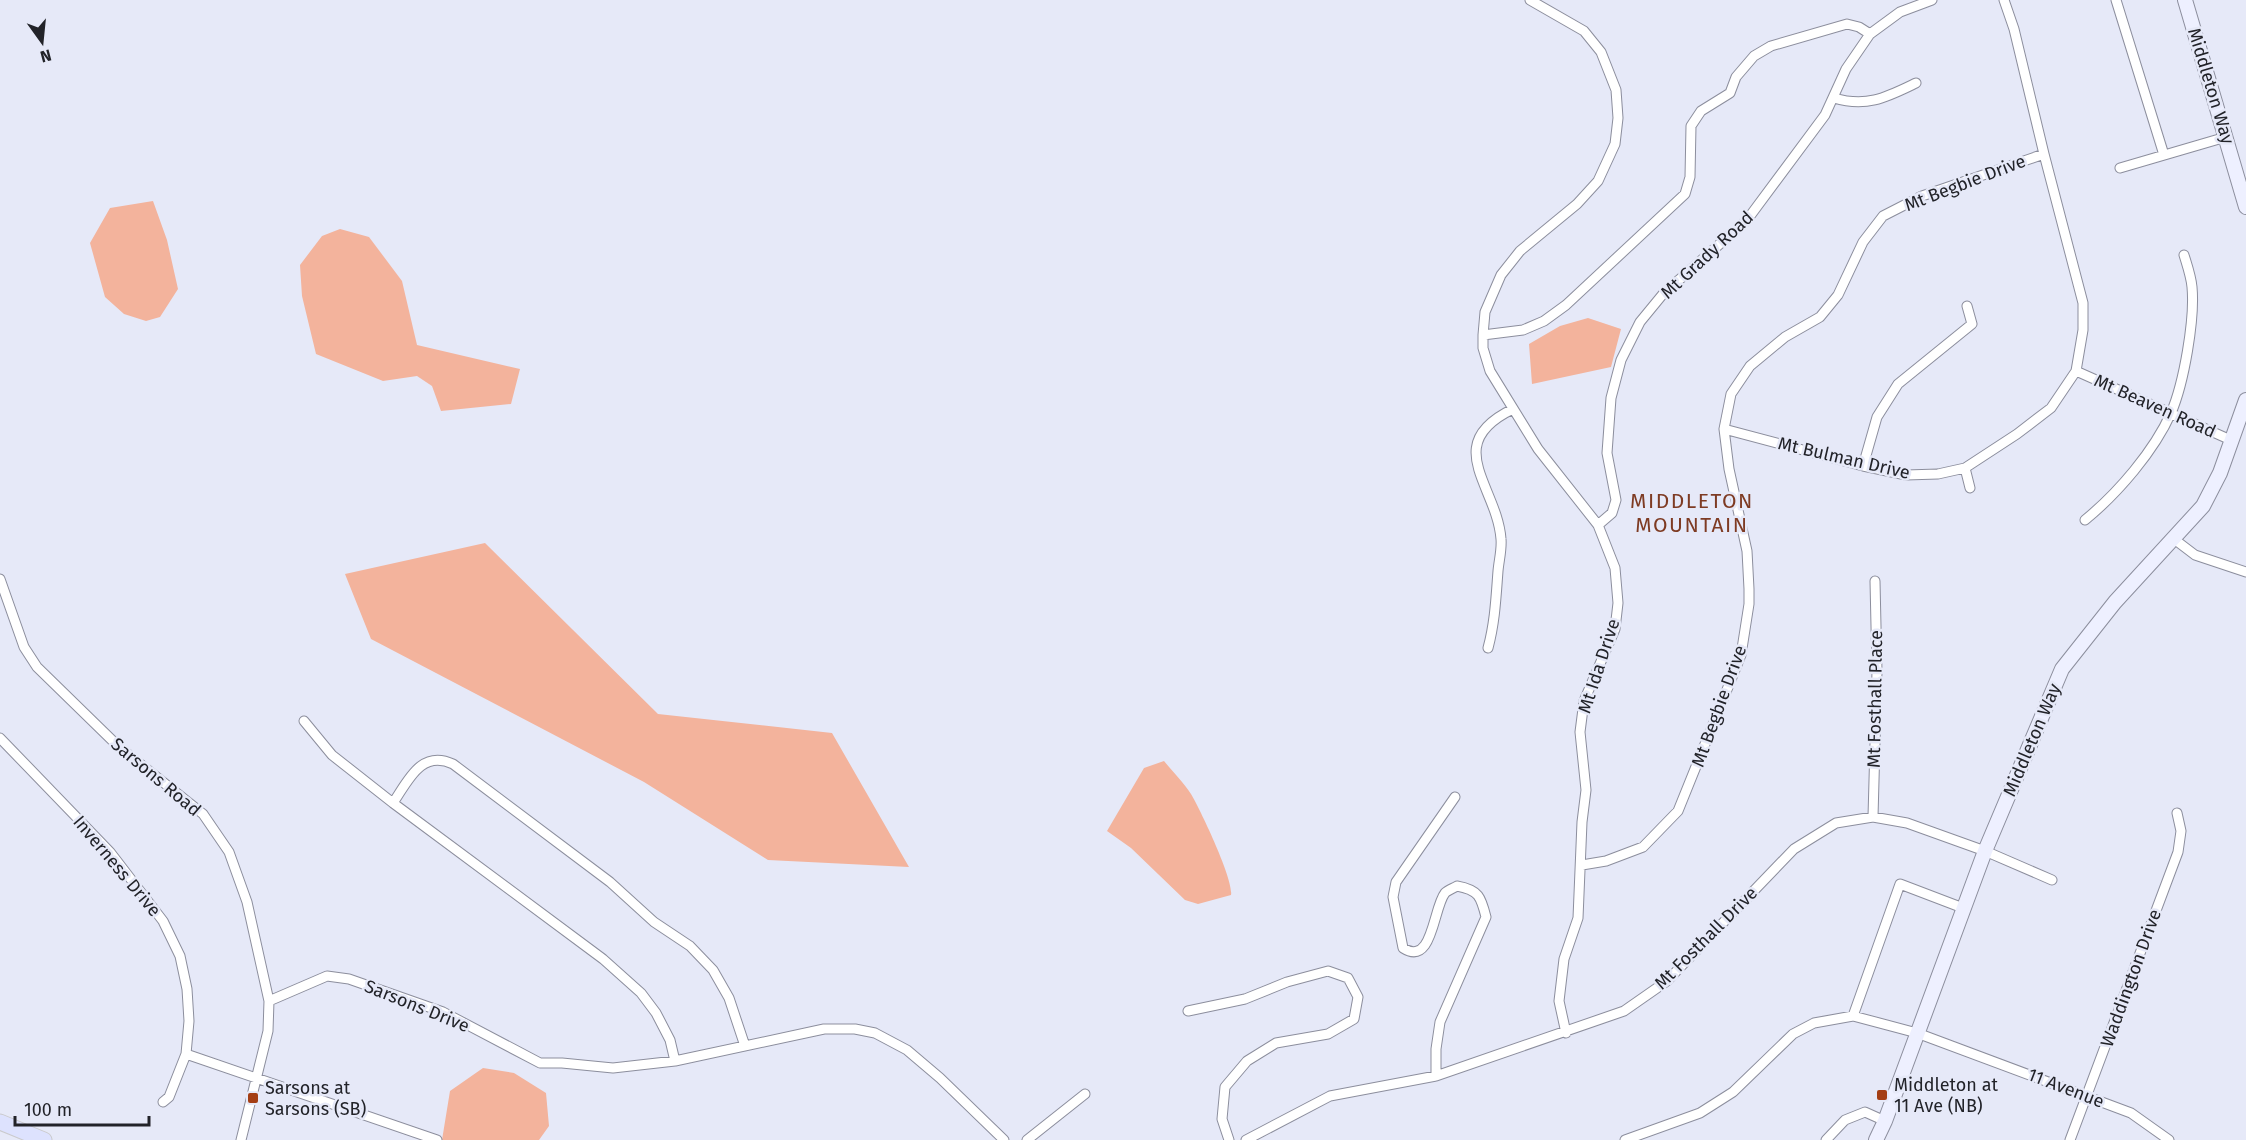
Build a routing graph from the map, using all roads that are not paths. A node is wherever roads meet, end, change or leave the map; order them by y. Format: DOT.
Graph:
graph roads {
  1 [pos="1530,0"];
  2 [pos="1932,0"];
  3 [pos="2004,0"];
  4 [pos="2116,0"];
  5 [pos="2185,0"];
  6 [pos="1870,34"];
  7 [pos="1916,83"];
  8 [pos="1834,98"];
  9 [pos="2226,137"];
  10 [pos="2043,154"];
  11 [pos="2164,155"];
  12 [pos="2120,168"];
  13 [pos="2246,207"];
  14 [pos="2184,255"];
  15 [pos="1967,306"];
  16 [pos="1483,335"];
  17 [pos="2076,371"];
  18 [pos="2246,400"];
  19 [pos="1513,409"];
  20 [pos="2171,413"];
  21 [pos="1725,429"];
  22 [pos="2233,441"];
  23 [pos="1863,466"];
  24 [pos="1965,468"];
  25 [pos="1970,488"];
  26 [pos="2085,520"];
  27 [pos="1598,525"];
  28 [pos="2174,539"];
  29 [pos="2246,572"];
  30 [pos="0,579"];
  31 [pos="1875,581"];
  32 [pos="1488,648"];
  33 [pos="304,721"];
  34 [pos="0,738"];
  35 [pos="1455,797"];
  36 [pos="393,803"];
  37 [pos="2177,813"];
  38 [pos="1873,817"];
  39 [pos="1985,851"];
  40 [pos="1582,866"];
  41 [pos="2052,880"];
  42 [pos="1963,908"];
  43 [pos="268,1001"];
  44 [pos="1188,1011"];
  45 [pos="1853,1016"];
  46 [pos="1566,1033"];
  47 [pos="1917,1033"];
  48 [pos="745,1046"];
  49 [pos="186,1054"];
  50 [pos="675,1061"];
  51 [pos="1436,1076"];
  52 [pos="256,1077"];
  53 [pos="1085,1094"];
  54 [pos="2087,1096"];
  55 [pos="163,1102"];
  56 [pos="1885,1120"];
  57 [pos="0,1122"];
  58 [pos="1653,1135"];
  59 [pos="44,1140"];
  60 [pos="241,1140"];
  61 [pos="437,1140"];
  62 [pos="1004,1140"];
  63 [pos="1027,1140"];
  64 [pos="1229,1140"];
  65 [pos="1246,1140"];
  66 [pos="1625,1140"];
  67 [pos="1826,1140"];
  68 [pos="1876,1140"];
  69 [pos="2070,1140"];
  70 [pos="2169,1140"];
  1 -- 16 [label="street, Mt Ida Drive"];
  2 -- 6 [label="street, Mt Grady Road"];
  3 -- 10 [label="street, Mt Bulman Drive"];
  4 -- 11 [label="street"];
  5 -- 9 [label="street, Middleton Way"];
  6 -- 8 [label="street, Mt Grady Road"];
  6 -- 16 [label="street"];
  7 -- 8 [label="street"];
  8 -- 27 [label="street, Mt Grady Road"];
  9 -- 11 [label="street"];
  9 -- 13 [label="street, Middleton Way"];
  10 -- 17 [label="street, Mt Bulman Drive"];
  10 -- 21 [label="street, Mt Begbie Drive"];
  11 -- 12 [label="street"];
  14 -- 20 [label="street"];
  15 -- 23 [label="street"];
  16 -- 19 [label="street, Mt Ida Drive"];
  17 -- 20 [label="street, Mt Beaven Road"];
  17 -- 24 [label="street, Mt Bulman Drive"];
  18 -- 22 [label="street, Middleton Way"];
  19 -- 27 [label="street, Mt Ida Drive"];
  19 -- 32 [label="street"];
  20 -- 22 [label="street, Mt Beaven Road"];
  20 -- 26 [label="street"];
  21 -- 23 [label="street, Mt Bulman Drive"];
  21 -- 40 [label="street, Mt Begbie Drive"];
  22 -- 28 [label="street, Middleton Way"];
  23 -- 24 [label="street, Mt Bulman Drive"];
  24 -- 25 [label="street"];
  27 -- 40 [label="street, Mt Ida Drive"];
  28 -- 29 [label="street"];
  28 -- 39 [label="street, Middleton Way"];
  30 -- 43 [label="street, Sarsons Road"];
  31 -- 38 [label="street, Mt Fosthall Place"];
  33 -- 36 [label="street"];
  34 -- 49 [label="street, Inverness Drive"];
  35 -- 51 [label="street"];
  36 -- 48 [label="street"];
  36 -- 50 [label="street"];
  37 -- 54 [label="street, Waddington Drive"];
  38 -- 39 [label="street, Mt Fosthall Drive"];
  38 -- 46 [label="street, Mt Fosthall Drive"];
  39 -- 41 [label="street, Mt Fosthall Drive"];
  39 -- 42 [label="street, Middleton Way"];
  40 -- 46 [label="street, Mt Ida Drive"];
  42 -- 45 [label="street"];
  42 -- 47 [label="street, Middleton Way"];
  43 -- 50 [label="street, Sarsons Drive"];
  43 -- 52 [label="street, Sarsons Road"];
  44 -- 64 [label="street"];
  45 -- 47 [label="street, 11 Avenue"];
  45 -- 58 [label="street, 11 Avenue"];
  46 -- 51 [label="street, Mt Fosthall Drive"];
  47 -- 54 [label="street, 11 Avenue"];
  47 -- 56 [label="street, Middleton Way"];
  48 -- 50 [label="street, Sarsons Drive"];
  48 -- 62 [label="street, Sarsons Drive"];
  49 -- 52 [label="street"];
  49 -- 55 [label="street, Inverness Drive"];
  51 -- 65 [label="street, Mt Fosthall Drive"];
  52 -- 60 [label="street, Sarsons Road"];
  52 -- 61 [label="street"];
  53 -- 63 [label="street"];
  54 -- 69 [label="street, Waddington Drive"];
  54 -- 70 [label="street, 11 Avenue"];
  56 -- 67 [label="street"];
  56 -- 68 [label="street, Middleton Way"];
  57 -- 59 [label="main road"];
  58 -- 66 [label="street, 11 Avenue"];
}
